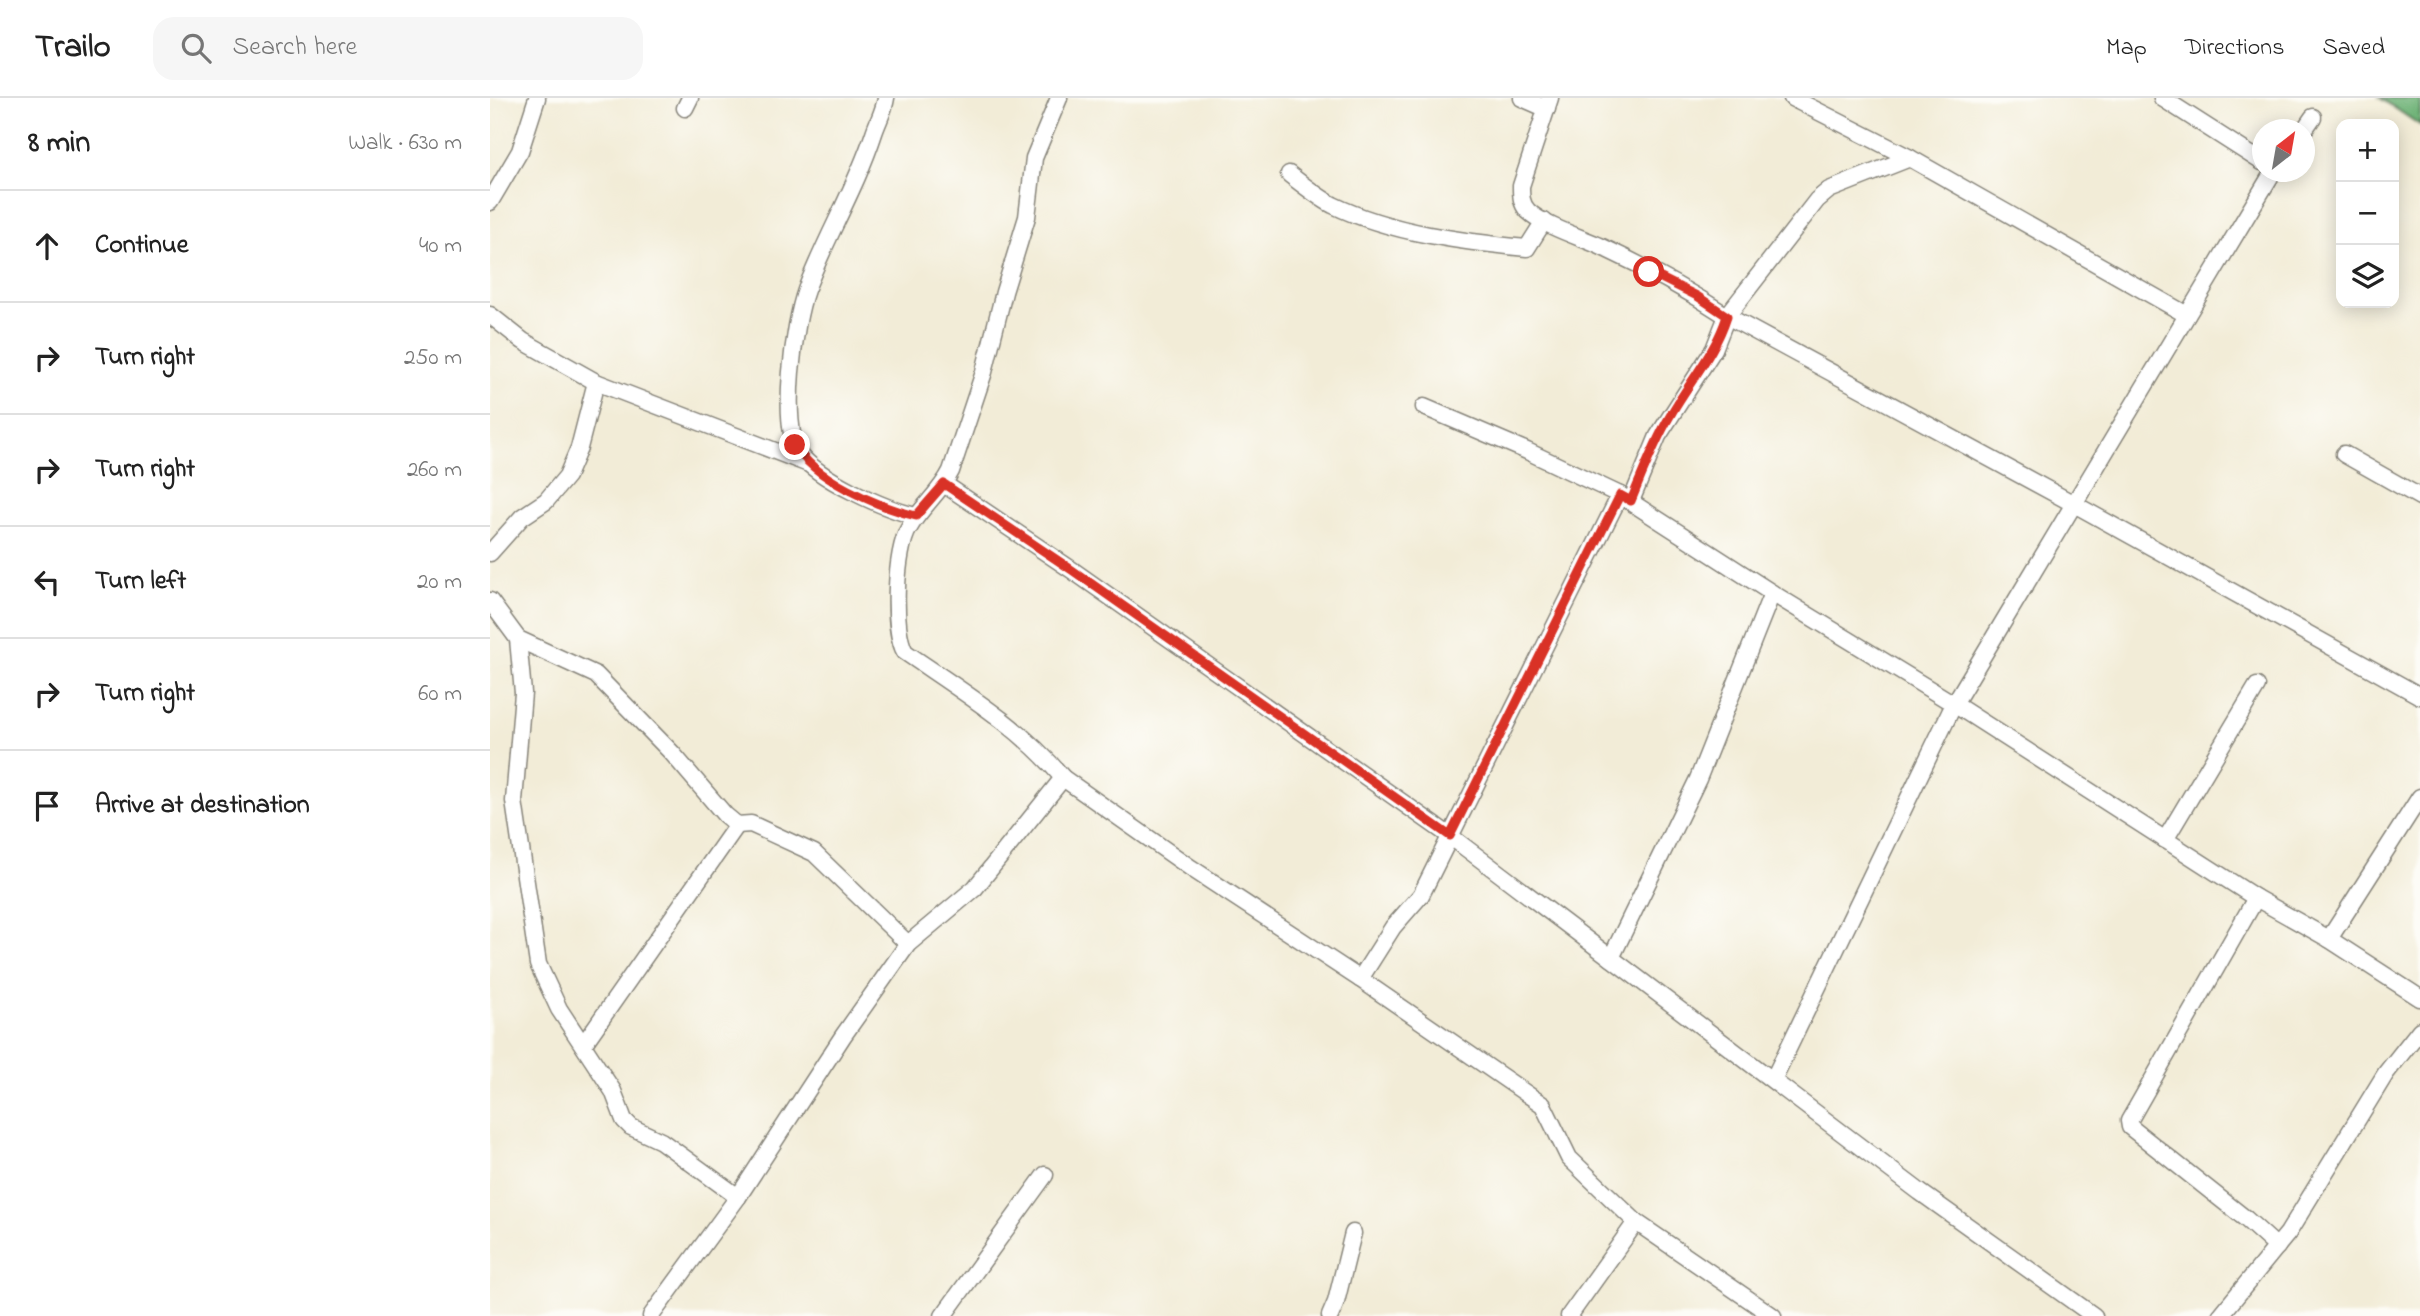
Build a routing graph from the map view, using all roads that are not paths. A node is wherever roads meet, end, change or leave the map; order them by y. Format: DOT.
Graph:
graph roads {
  1 [pos="537,98"];
  2 [pos="886,98"];
  3 [pos="1059,98"];
  4 [pos="1522,98"];
  5 [pos="1792,98"];
  6 [pos="2162,98"];
  7 [pos="1549,103"];
  8 [pos="2252,155"];
  9 [pos="1910,158"];
  10 [pos="1289,174"];
  11 [pos="2267,182"];
  12 [pos="490,202"];
  13 [pos="1544,220"];
  14 [pos="490,315"];
  15 [pos="2187,315"];
  16 [pos="1727,316"];
  17 [pos="596,382"];
  18 [pos="1424,407"];
  19 [pos="2344,454"];
  20 [pos="810,464"];
  21 [pos="944,484"];
  22 [pos="2420,497"];
  23 [pos="1626,498"];
  24 [pos="2074,504"];
  25 [pos="916,516"];
  26 [pos="490,554"];
  27 [pos="1772,593"];
  28 [pos="490,601"];
  29 [pos="518,639"];
  30 [pos="2257,686"];
  31 [pos="2420,696"];
  32 [pos="1954,704"];
  33 [pos="1063,778"];
  34 [pos="2420,797"];
  35 [pos="737,825"];
  36 [pos="1450,836"];
  37 [pos="2165,839"];
  38 [pos="2256,898"];
  39 [pos="2329,939"];
  40 [pos="908,944"];
  41 [pos="1611,958"];
  42 [pos="1360,979"];
  43 [pos="2420,998"];
  44 [pos="2420,1030"];
  45 [pos="583,1045"];
  46 [pos="1773,1080"];
  47 [pos="1045,1175"];
  48 [pos="738,1197"];
  49 [pos="1636,1222"];
  50 [pos="1353,1233"];
  51 [pos="2277,1247"];
  52 [pos="651,1316"];
  53 [pos="943,1316"];
  54 [pos="1330,1316"];
  55 [pos="1569,1316"];
  56 [pos="1773,1316"];
  57 [pos="2094,1316"];
  58 [pos="2220,1316"];
  1 -- 12 [label="street"];
  2 -- 20 [label="street"];
  3 -- 21 [label="street"];
  4 -- 7 [label="street"];
  5 -- 9 [label="street"];
  6 -- 8 [label="street"];
  7 -- 13 [label="street"];
  9 -- 15 [label="street"];
  9 -- 16 [label="street"];
  10 -- 13 [label="street"];
  11 -- 15 [label="street"];
  13 -- 16 [label="street"];
  14 -- 17 [label="street"];
  15 -- 24 [label="street"];
  16 -- 23 [label="street"];
  16 -- 24 [label="street"];
  17 -- 20 [label="street"];
  17 -- 26 [label="street"];
  18 -- 23 [label="street"];
  19 -- 22 [label="street"];
  20 -- 25 [label="street"];
  21 -- 25 [label="street"];
  21 -- 36 [label="street"];
  23 -- 27 [label="street"];
  23 -- 36 [label="street"];
  24 -- 31 [label="street"];
  24 -- 32 [label="street"];
  25 -- 33 [label="street"];
  27 -- 32 [label="street"];
  27 -- 41 [label="street"];
  28 -- 29 [label="street"];
  29 -- 35 [label="street"];
  29 -- 45 [label="street"];
  30 -- 37 [label="street"];
  32 -- 37 [label="street"];
  32 -- 46 [label="street"];
  33 -- 40 [label="street"];
  33 -- 42 [label="street"];
  34 -- 39 [label="street"];
  35 -- 40 [label="street"];
  35 -- 45 [label="street"];
  36 -- 41 [label="street"];
  36 -- 42 [label="street"];
  37 -- 38 [label="street"];
  38 -- 39 [label="street"];
  38 -- 51 [label="street"];
  39 -- 43 [label="street"];
  40 -- 48 [label="street"];
  41 -- 46 [label="street"];
  42 -- 49 [label="street"];
  44 -- 51 [label="street"];
  45 -- 48 [label="street"];
  46 -- 57 [label="street"];
  47 -- 53 [label="street"];
  48 -- 52 [label="street"];
  49 -- 55 [label="street"];
  49 -- 56 [label="street"];
  50 -- 54 [label="street"];
  51 -- 58 [label="street"];
}
